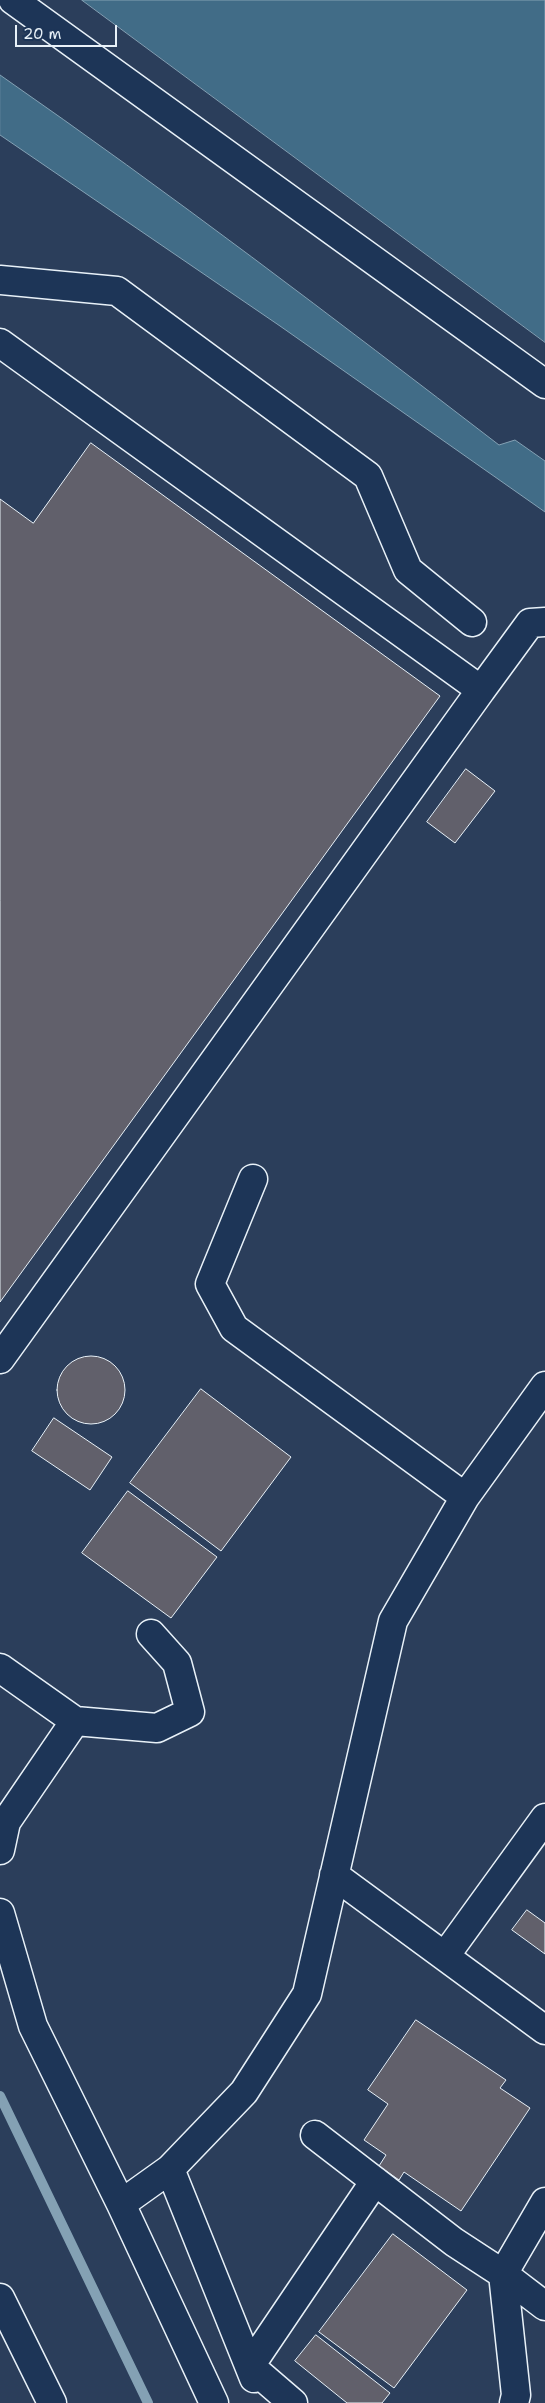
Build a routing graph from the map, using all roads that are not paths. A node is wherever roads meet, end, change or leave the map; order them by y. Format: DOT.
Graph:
graph roads {
  1 [pos="12,0"];
  2 [pos="0,280"];
  3 [pos="0,343"];
  4 [pos="545,384"];
  5 [pos="472,622"];
  6 [pos="545,622"];
  7 [pos="481,690"];
  8 [pos="253,1179"];
  9 [pos="0,1359"];
  10 [pos="545,1386"];
  11 [pos="465,1497"];
  12 [pos="151,1634"];
  13 [pos="0,1668"];
  14 [pos="75,1721"];
  15 [pos="545,1818"];
  16 [pos="3,1820"];
  17 [pos="0,1850"];
  18 [pos="334,1875"];
  19 [pos="0,1913"];
  20 [pos="445,1956"];
  21 [pos="545,2030"];
  22 [pos="315,2135"];
  23 [pos="170,2169"];
  24 [pos="375,2181"];
  25 [pos="545,2202"];
  26 [pos="121,2204"];
  27 [pos="503,2274"];
  28 [pos="0,2298"];
  29 [pos="545,2306"];
  30 [pos="250,2366"];
  31 [pos="52,2403"];
  32 [pos="214,2403"];
  33 [pos="264,2403"];
  34 [pos="293,2403"];
  35 [pos="514,2403"];
  1 -- 4 [label="street"];
  2 -- 5 [label="street"];
  3 -- 7 [label="street"];
  6 -- 7 [label="street"];
  7 -- 9 [label="street"];
  8 -- 11 [label="street"];
  10 -- 11 [label="street"];
  11 -- 18 [label="street"];
  12 -- 14 [label="street"];
  13 -- 14 [label="street"];
  14 -- 16 [label="street"];
  15 -- 20 [label="street"];
  16 -- 17 [label="street"];
  18 -- 20 [label="street"];
  18 -- 23 [label="street"];
  19 -- 26 [label="street"];
  20 -- 21 [label="street"];
  22 -- 24 [label="street"];
  23 -- 26 [label="street"];
  23 -- 30 [label="street"];
  24 -- 27 [label="street"];
  24 -- 30 [label="street"];
  25 -- 27 [label="street"];
  26 -- 32 [label="street"];
  27 -- 29 [label="street"];
  27 -- 35 [label="street"];
  28 -- 31 [label="street"];
  30 -- 33 [label="street"];
  30 -- 34 [label="street"];
}
